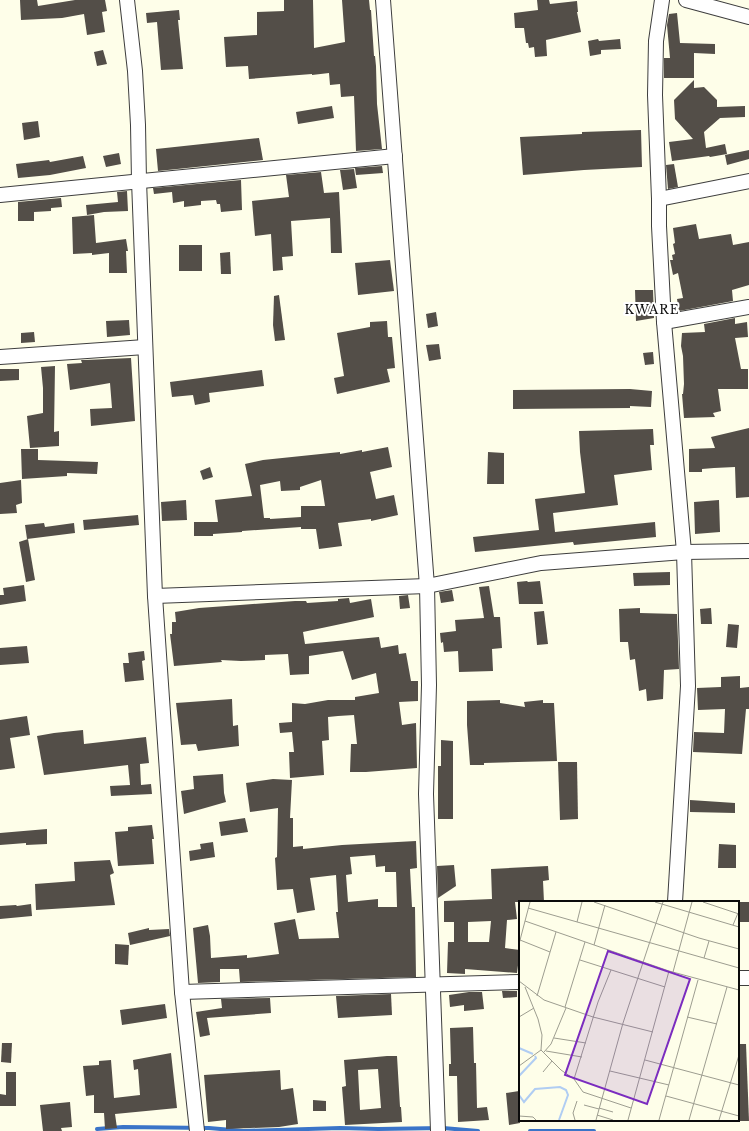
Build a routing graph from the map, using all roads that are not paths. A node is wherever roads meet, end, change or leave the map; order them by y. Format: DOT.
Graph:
graph roads {
  1 [pos="127,0"];
  2 [pos="383,0"];
  3 [pos="662,0"];
  4 [pos="686,0"];
  5 [pos="749,17"];
  6 [pos="395,156"];
  7 [pos="749,180"];
  8 [pos="139,181"];
  9 [pos="0,195"];
  10 [pos="659,199"];
  11 [pos="749,307"];
  12 [pos="664,322"];
  13 [pos="145,348"];
  14 [pos="0,357"];
  15 [pos="749,551"];
  16 [pos="684,552"];
  17 [pos="427,586"];
  18 [pos="155,596"];
  19 [pos="676,901"];
  20 [pos="519,982"];
  21 [pos="433,984"];
  22 [pos="182,992"];
  23 [pos="198,1131"];
  24 [pos="438,1131"];
  1 -- 8 [label="street"];
  2 -- 6 [label="street"];
  3 -- 10 [label="street"];
  4 -- 5 [label="street"];
  6 -- 8 [label="street"];
  6 -- 17 [label="street"];
  7 -- 10 [label="street"];
  8 -- 9 [label="street"];
  8 -- 13 [label="street"];
  10 -- 12 [label="street"];
  11 -- 12 [label="street"];
  12 -- 16 [label="street"];
  13 -- 14 [label="street"];
  13 -- 18 [label="street"];
  15 -- 16 [label="street"];
  16 -- 17 [label="street"];
  16 -- 19 [label="street"];
  17 -- 18 [label="street"];
  17 -- 21 [label="street"];
  18 -- 22 [label="street"];
  20 -- 21 [label="street"];
  21 -- 22 [label="street"];
  21 -- 24 [label="street"];
  22 -- 23 [label="street"];
}
